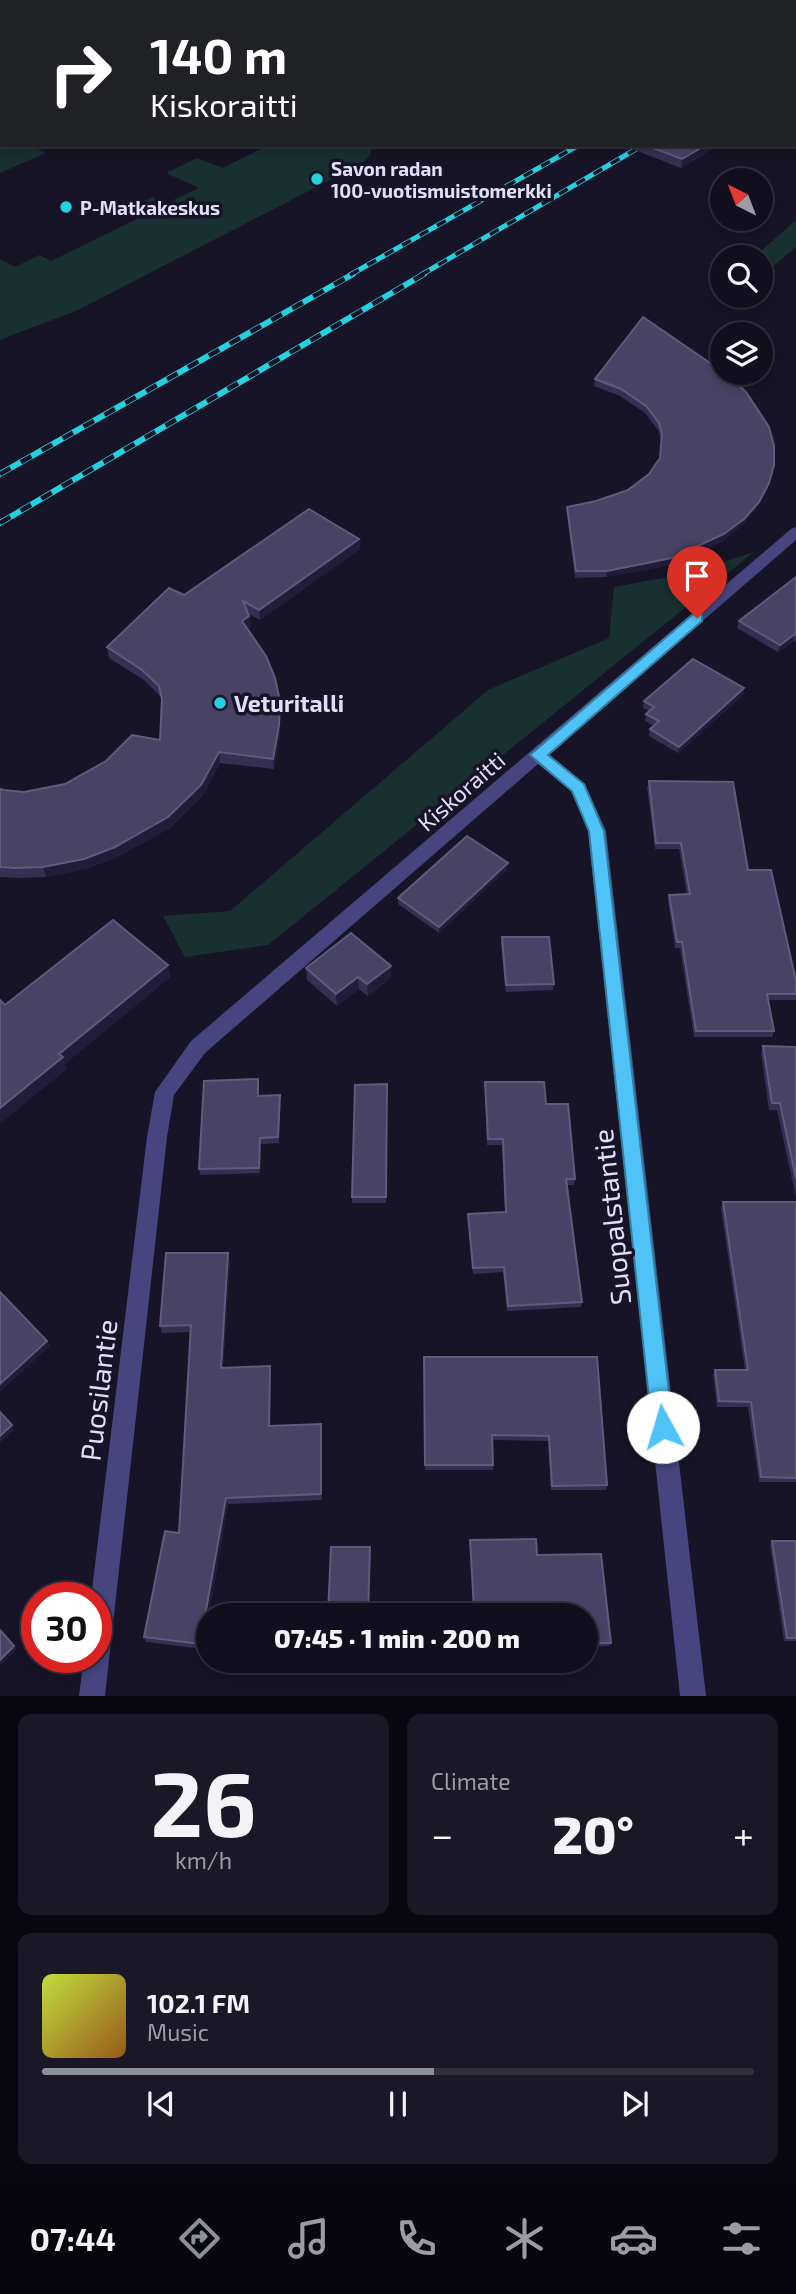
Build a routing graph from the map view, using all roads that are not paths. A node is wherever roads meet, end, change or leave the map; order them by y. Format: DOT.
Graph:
graph roads {
  1 [pos="796,532"];
  2 [pos="538,755"];
  3 [pos="165,1092"];
  4 [pos="92,1696"];
  5 [pos="693,1696"];
  1 -- 2 [label="street, Kiskoraitti"];
  2 -- 3 [label="street, Kiskoraitti"];
  2 -- 5 [label="street, Suopalstantie"];
  3 -- 4 [label="street, Puosilantie"];
}
